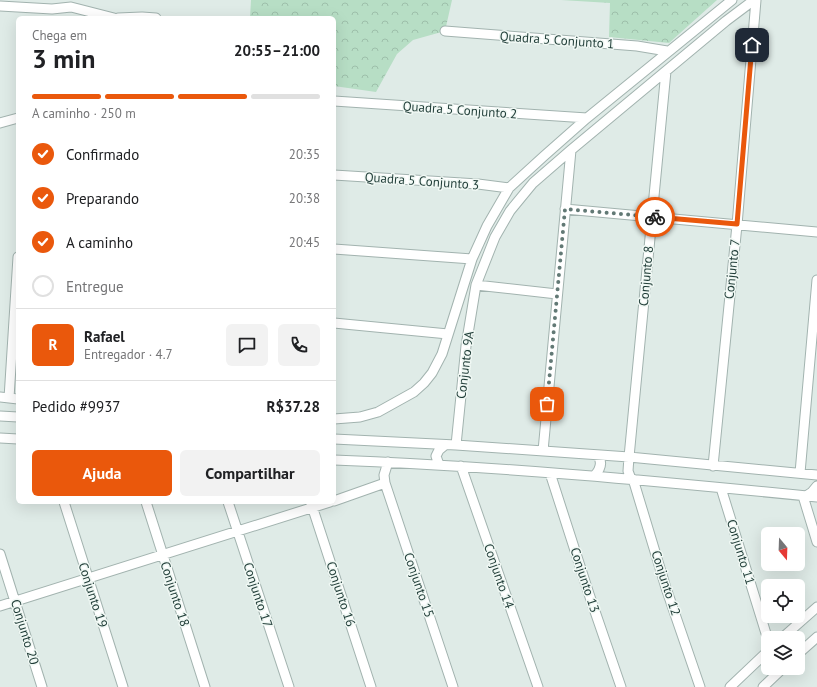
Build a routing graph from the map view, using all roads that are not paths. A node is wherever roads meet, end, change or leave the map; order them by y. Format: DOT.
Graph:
graph roads {
  1 [pos="732,0"];
  2 [pos="755,0"];
  3 [pos="0,6"];
  4 [pos="106,16"];
  5 [pos="445,31"];
  6 [pos="667,52"];
  7 [pos="666,71"];
  8 [pos="336,101"];
  9 [pos="587,118"];
  10 [pos="16,119"];
  11 [pos="0,123"];
  12 [pos="16,124"];
  13 [pos="0,128"];
  14 [pos="571,150"];
  15 [pos="336,175"];
  16 [pos="509,188"];
  17 [pos="565,209"];
  18 [pos="651,216"];
  19 [pos="737,224"];
  20 [pos="817,232"];
  21 [pos="336,249"];
  22 [pos="472,259"];
  23 [pos="817,280"];
  24 [pos="476,285"];
  25 [pos="16,288"];
  26 [pos="557,294"];
  27 [pos="336,323"];
  28 [pos="448,334"];
  29 [pos="9,398"];
  30 [pos="0,416"];
  31 [pos="16,418"];
  32 [pos="336,419"];
  33 [pos="0,438"];
  34 [pos="16,439"];
  35 [pos="336,439"];
  36 [pos="445,445"];
  37 [pos="456,445"];
  38 [pos="543,451"];
  39 [pos="598,455"];
  40 [pos="629,457"];
  41 [pos="336,460"];
  42 [pos="388,462"];
  43 [pos="440,465"];
  44 [pos="461,466"];
  45 [pos="713,466"];
  46 [pos="550,473"];
  47 [pos="800,473"];
  48 [pos="594,476"];
  49 [pos="816,477"];
  50 [pos="632,479"];
  51 [pos="385,483"];
  52 [pos="817,486"];
  53 [pos="721,488"];
  54 [pos="804,496"];
  55 [pos="817,497"];
  56 [pos="336,500"];
  57 [pos="65,504"];
  58 [pos="147,504"];
  59 [pos="229,504"];
  60 [pos="312,505"];
  61 [pos="238,530"];
  62 [pos="817,542"];
  63 [pos="0,554"];
  64 [pos="163,554"];
  65 [pos="88,578"];
  66 [pos="16,601"];
  67 [pos="0,606"];
  68 [pos="817,607"];
  69 [pos="765,631"];
  70 [pos="790,631"];
  71 [pos="817,637"];
  72 [pos="805,648"];
  73 [pos="761,658"];
  74 [pos="776,675"];
  75 [pos="42,687"];
  76 [pos="123,687"];
  77 [pos="205,687"];
  78 [pos="289,687"];
  79 [pos="372,687"];
  80 [pos="453,687"];
  81 [pos="538,687"];
  82 [pos="621,687"];
  83 [pos="700,687"];
  84 [pos="730,687"];
  85 [pos="763,687"];
  1 -- 6 [label="street"];
  2 -- 7 [label="street, Conjunto 9A"];
  2 -- 19 [label="street, Conjunto 7"];
  3 -- 4 [label="street"];
  5 -- 6 [label="street, Quadra 5 Conjunto 1"];
  6 -- 9 [label="street"];
  7 -- 14 [label="street, Conjunto 9A"];
  7 -- 18 [label="street, Conjunto 8"];
  8 -- 9 [label="street, Quadra 5 Conjunto 2"];
  9 -- 16 [label="street"];
  10 -- 11 [label="street"];
  12 -- 13 [label="street"];
  14 -- 17 [label="street"];
  14 -- 24 [label="street, Conjunto 9A"];
  15 -- 16 [label="street, Quadra 5 Conjunto 3"];
  16 -- 22 [label="street"];
  17 -- 18 [label="street"];
  17 -- 26 [label="street"];
  18 -- 19 [label="street"];
  18 -- 40 [label="street, Conjunto 8"];
  19 -- 20 [label="street"];
  19 -- 45 [label="street, Conjunto 7"];
  21 -- 22 [label="street"];
  22 -- 28 [label="street"];
  23 -- 47 [label="street"];
  24 -- 26 [label="street"];
  24 -- 37 [label="street, Conjunto 9A"];
  25 -- 29 [label="street"];
  26 -- 38 [label="street"];
  27 -- 28 [label="street"];
  28 -- 32 [label="street"];
  30 -- 31 [label="street"];
  33 -- 34 [label="street"];
  35 -- 36 [label="street"];
  36 -- 37 [label="street"];
  36 -- 43 [label="street"];
  37 -- 38 [label="street"];
  38 -- 39 [label="street"];
  39 -- 40 [label="street"];
  39 -- 48 [label="street"];
  40 -- 45 [label="street"];
  40 -- 50 [label="street, Conjunto 8"];
  41 -- 42 [label="street"];
  42 -- 43 [label="street"];
  42 -- 51 [label="street"];
  43 -- 44 [label="street"];
  44 -- 46 [label="street"];
  44 -- 81 [label="street, Conjunto 14"];
  45 -- 47 [label="street"];
  46 -- 48 [label="street"];
  46 -- 82 [label="street, Conjunto 13"];
  47 -- 49 [label="street"];
  48 -- 50 [label="street"];
  50 -- 53 [label="street"];
  50 -- 83 [label="street, Conjunto 12"];
  51 -- 56 [label="street"];
  51 -- 80 [label="street, Conjunto 15"];
  52 -- 54 [label="street"];
  53 -- 54 [label="street"];
  53 -- 69 [label="street, Conjunto 11"];
  54 -- 55 [label="street"];
  54 -- 62 [label="street"];
  57 -- 65 [label="street, Conjunto 19"];
  58 -- 64 [label="street, Conjunto 18"];
  59 -- 61 [label="street, Conjunto 17"];
  60 -- 61 [label="street"];
  60 -- 79 [label="street, Conjunto 16"];
  61 -- 64 [label="street"];
  61 -- 78 [label="street, Conjunto 17"];
  63 -- 66 [label="street, Conjunto 20"];
  64 -- 65 [label="street"];
  64 -- 77 [label="street, Conjunto 18"];
  65 -- 66 [label="street"];
  65 -- 76 [label="street, Conjunto 19"];
  66 -- 67 [label="street"];
  66 -- 75 [label="street, Conjunto 20"];
  68 -- 70 [label="street"];
  71 -- 72 [label="street"];
  73 -- 84 [label="street"];
  74 -- 85 [label="street"];
}
